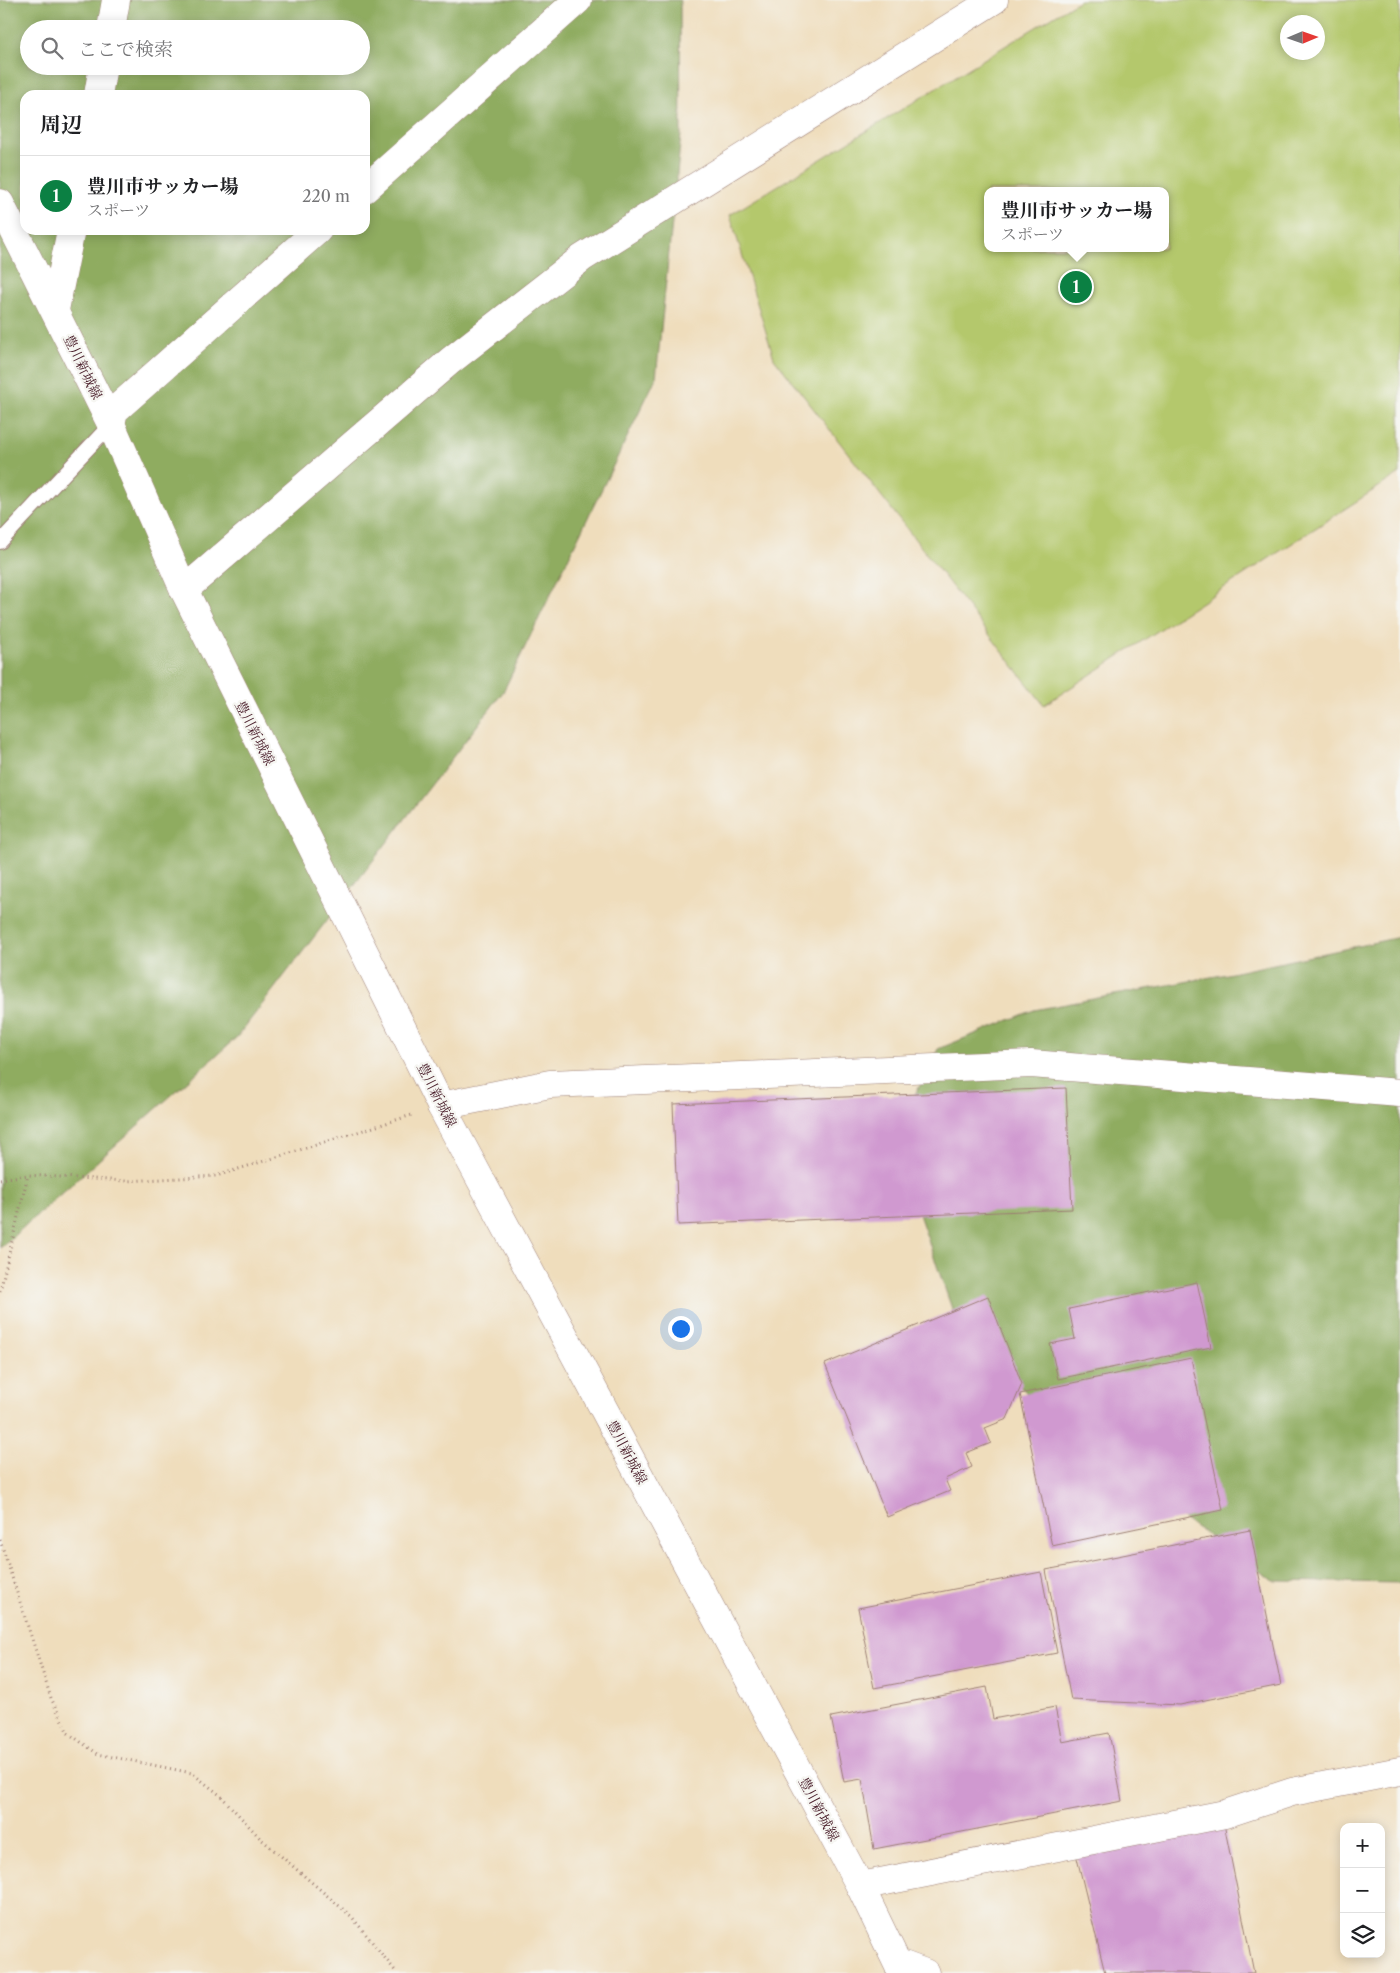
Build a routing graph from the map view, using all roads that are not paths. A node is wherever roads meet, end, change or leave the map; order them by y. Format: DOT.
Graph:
graph roads {
  1 [pos="116,0"];
  2 [pos="578,0"];
  3 [pos="994,0"];
  4 [pos="113,20"];
  5 [pos="101,75"];
  6 [pos="99,90"];
  7 [pos="370,185"];
  8 [pos="0,203"];
  9 [pos="70,235"];
  10 [pos="312,235"];
  11 [pos="55,310"];
  12 [pos="111,424"];
  13 [pos="0,542"];
  14 [pos="184,590"];
  15 [pos="1400,1093"];
  16 [pos="441,1106"];
  17 [pos="1400,1771"];
  18 [pos="860,1886"];
  19 [pos="900,1968"];
  20 [pos="925,1973"];
  1 -- 4 [label="street"];
  2 -- 7 [label="street"];
  3 -- 14 [label="street"];
  5 -- 6 [label="street"];
  8 -- 11 [label="street, 豊川新城線"];
  9 -- 11 [label="street"];
  10 -- 12 [label="street"];
  11 -- 12 [label="street, 豊川新城線"];
  12 -- 13 [label="lane"];
  12 -- 14 [label="street, 豊川新城線"];
  14 -- 16 [label="street, 豊川新城線"];
  15 -- 16 [label="street"];
  16 -- 18 [label="street, 豊川新城線"];
  17 -- 18 [label="street"];
  18 -- 19 [label="street, 豊川新城線"];
  19 -- 20 [label="street"];
}
